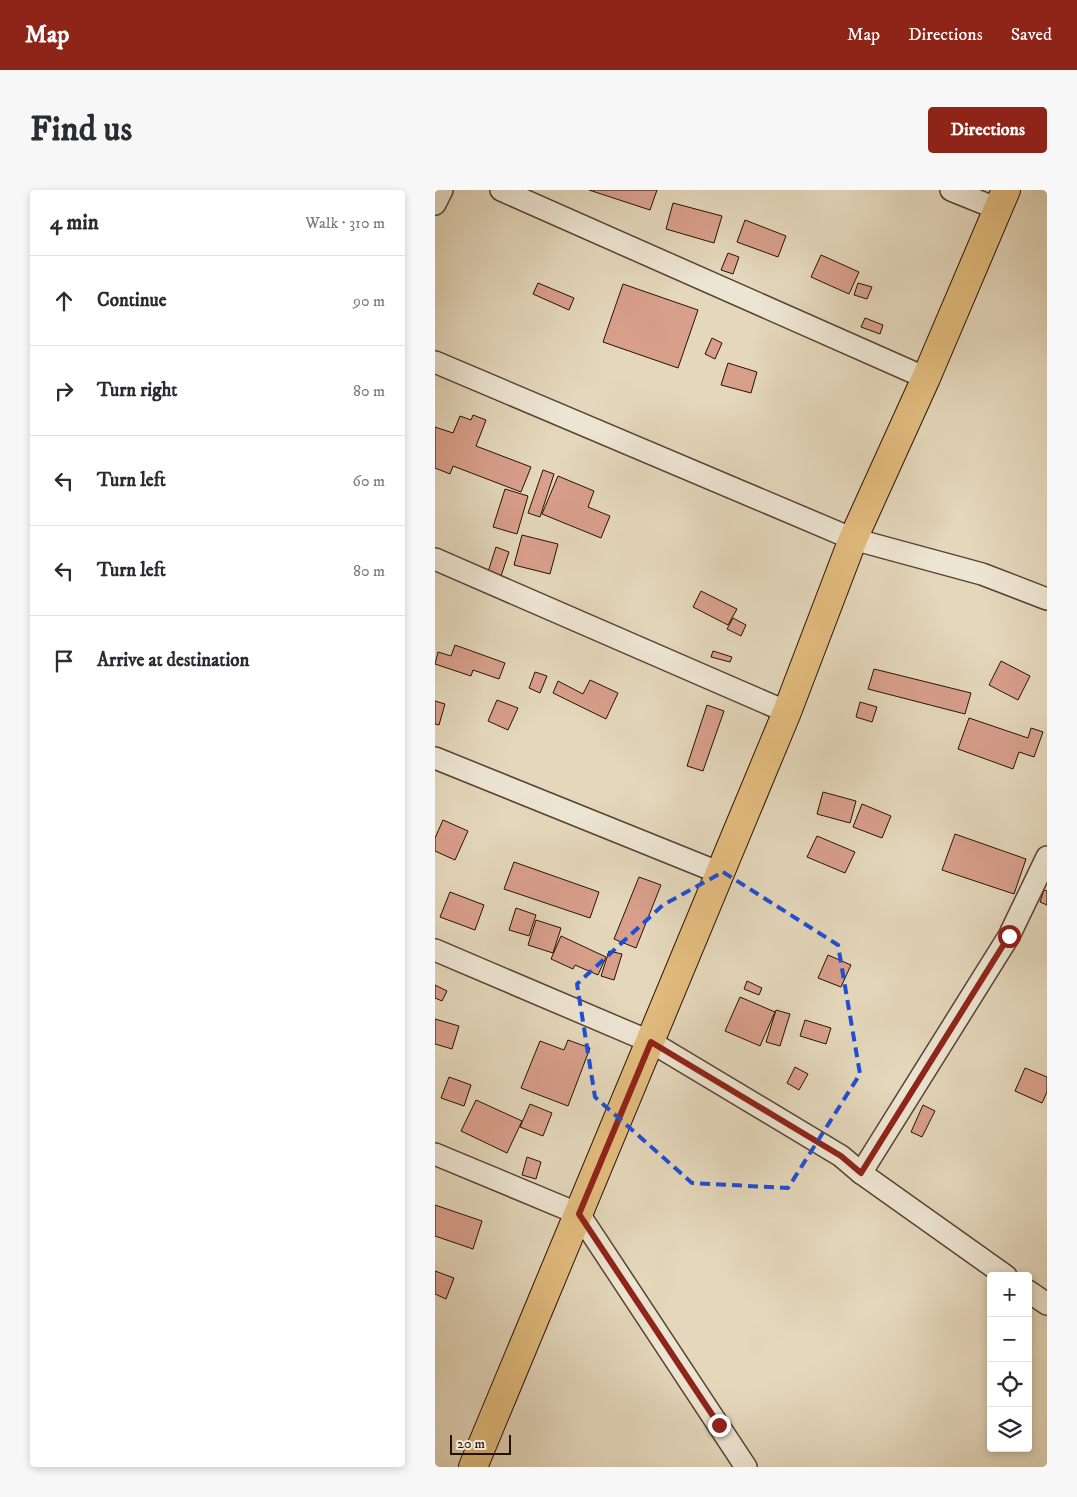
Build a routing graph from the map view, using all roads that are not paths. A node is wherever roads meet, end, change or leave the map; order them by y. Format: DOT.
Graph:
graph roads {
  1 [pos="442,190"];
  2 [pos="501,190"];
  3 [pos="951,190"];
  4 [pos="1002,200"];
  5 [pos="435,204"];
  6 [pos="435,362"];
  7 [pos="926,378"];
  8 [pos="853,539"];
  9 [pos="435,559"];
  10 [pos="1047,599"];
  11 [pos="787,712"];
  12 [pos="435,758"];
  13 [pos="1047,857"];
  14 [pos="720,873"];
  15 [pos="435,950"];
  16 [pos="651,1042"];
  17 [pos="435,1154"];
  18 [pos="861,1173"];
  19 [pos="579,1214"];
  20 [pos="1000,1272"];
  21 [pos="1032,1294"];
  22 [pos="1047,1304"];
  23 [pos="473,1467"];
  24 [pos="746,1467"];
  1 -- 5 [label="street"];
  2 -- 7 [label="street"];
  3 -- 4 [label="street"];
  4 -- 7 [label="main road"];
  6 -- 8 [label="street"];
  7 -- 8 [label="main road"];
  8 -- 10 [label="street"];
  8 -- 11 [label="main road"];
  9 -- 11 [label="street"];
  11 -- 14 [label="main road"];
  12 -- 14 [label="street"];
  13 -- 18 [label="street"];
  14 -- 16 [label="main road"];
  15 -- 16 [label="street"];
  16 -- 18 [label="street"];
  16 -- 19 [label="main road"];
  17 -- 19 [label="street"];
  18 -- 20 [label="street"];
  19 -- 23 [label="main road"];
  19 -- 24 [label="street"];
  21 -- 22 [label="street"];
}
